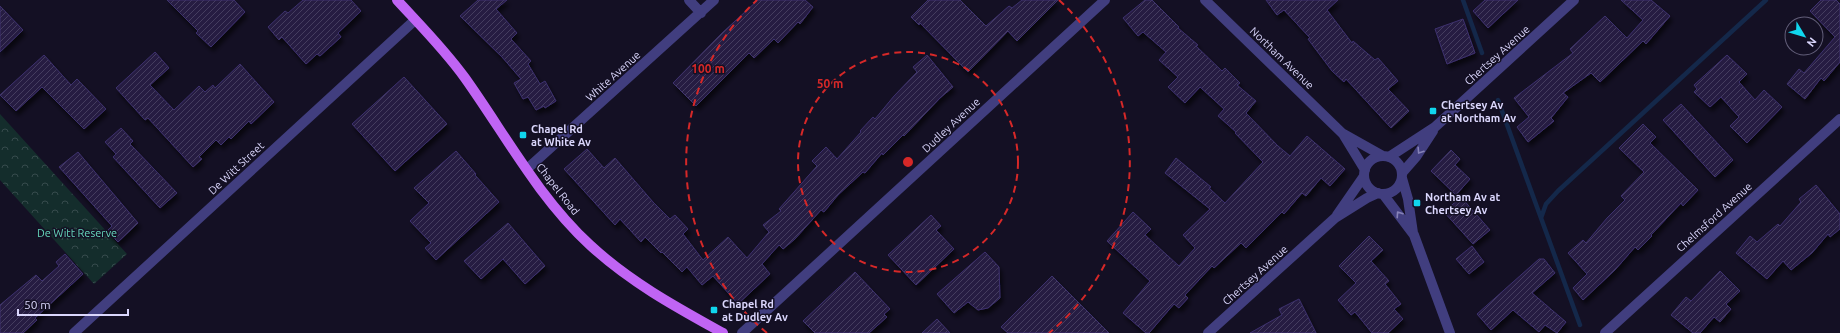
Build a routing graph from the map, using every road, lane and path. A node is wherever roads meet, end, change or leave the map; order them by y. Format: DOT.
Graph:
graph roads {
  1 [pos="397,0"];
  2 [pos="689,0"];
  3 [pos="714,0"];
  4 [pos="1105,0"];
  5 [pos="1205,0"];
  6 [pos="1574,0"];
  7 [pos="701,13"];
  8 [pos="415,20"];
  9 [pos="1840,119"];
  10 [pos="1435,127"];
  11 [pos="1342,133"];
  12 [pos="1386,156"];
  13 [pos="527,169"];
  14 [pos="1365,173"];
  15 [pos="1402,175"];
  16 [pos="1381,193"];
  17 [pos="1336,218"];
  18 [pos="1414,235"];
  19 [pos="74,333"];
  20 [pos="723,333"];
  21 [pos="742,333"];
  22 [pos="1208,333"];
  23 [pos="1450,333"];
  24 [pos="1605,333"];
  1 -- 8 [label="main road, Chapel Road"];
  2 -- 7 [label="street"];
  3 -- 7 [label="street, White Avenue"];
  4 -- 21 [label="street, Dudley Avenue"];
  5 -- 11 [label="street, Northam Avenue"];
  6 -- 10 [label="street, Chertsey Avenue"];
  7 -- 13 [label="street, White Avenue"];
  8 -- 13 [label="main road, Chapel Road"];
  8 -- 19 [label="street, De Witt Street"];
  9 -- 24 [label="street, Chelmsford Avenue"];
  10 -- 12 [label="street, Chertsey Avenue"];
  10 -- 15 [label="street, Chertsey Avenue, one-way"];
  11 -- 12 [label="street, Northam Avenue"];
  11 -- 14 [label="street, Northam Avenue"];
  12 -- 14 [label="street"];
  12 -- 15 [label="street"];
  13 -- 20 [label="main road, Chapel Road"];
  14 -- 16 [label="street"];
  14 -- 17 [label="street, Chertsey Avenue"];
  15 -- 16 [label="street"];
  15 -- 18 [label="street"];
  16 -- 17 [label="street, Chertsey Avenue"];
  18 -- 16 [label="street, one-way"];
  17 -- 22 [label="street, Chertsey Avenue"];
  18 -- 23 [label="street"];
}
